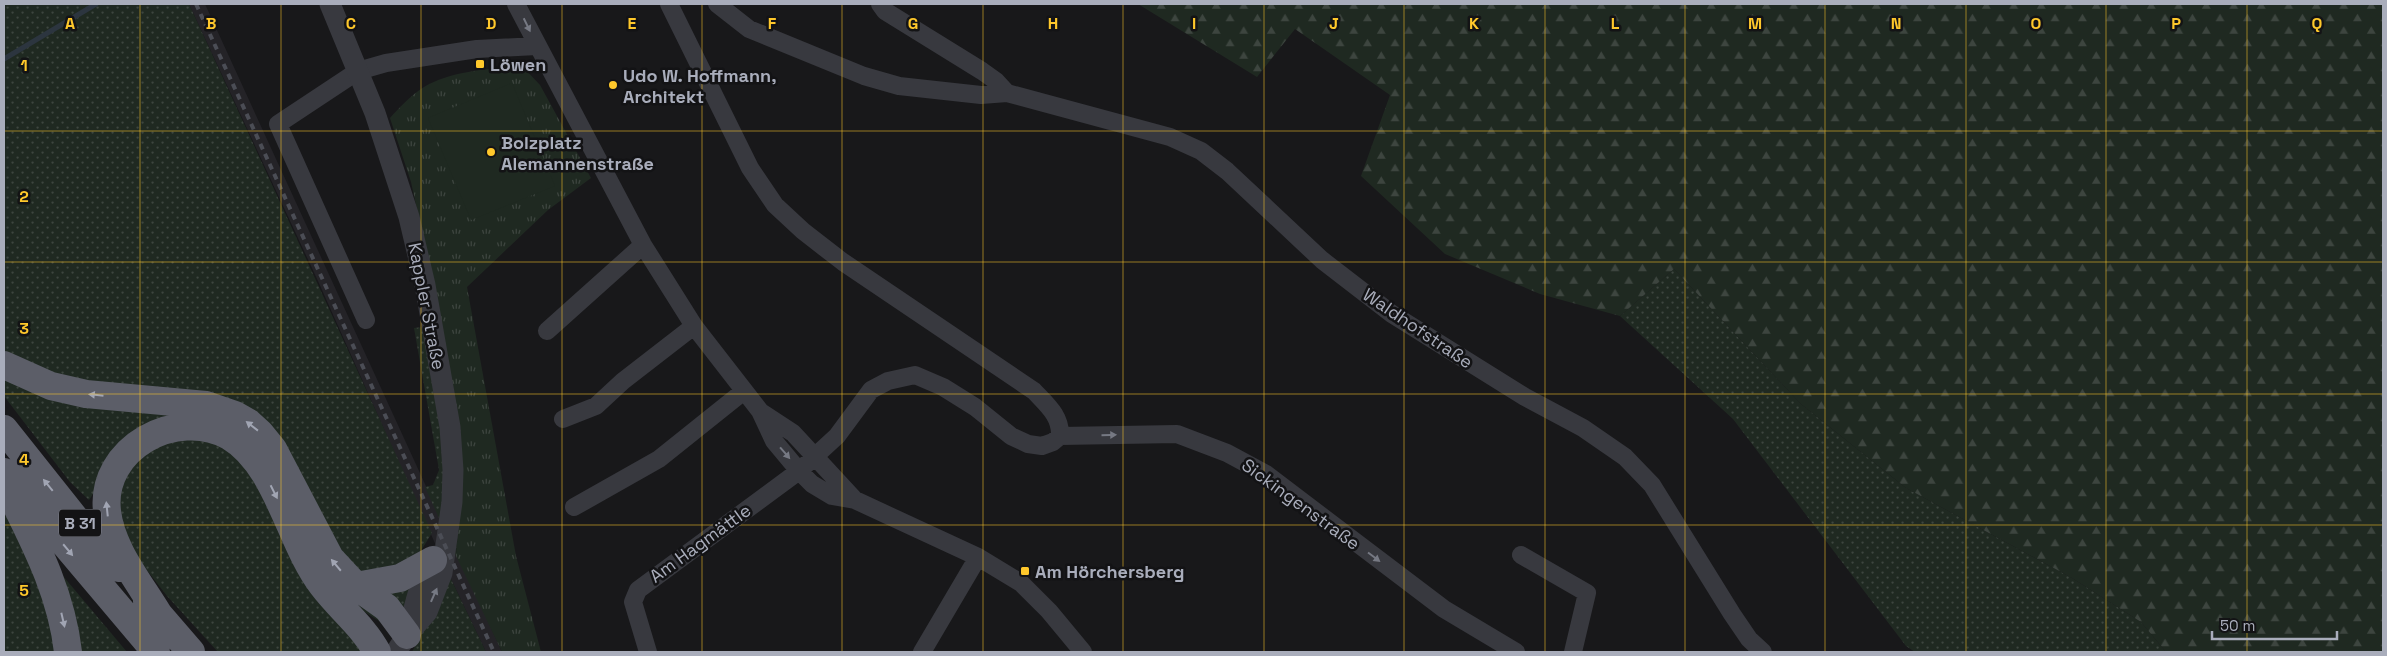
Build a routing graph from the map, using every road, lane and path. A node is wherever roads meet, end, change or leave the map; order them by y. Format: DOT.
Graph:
graph roads {
  1 [pos="330,4"];
  2 [pos="516,4"];
  3 [pos="669,4"];
  4 [pos="717,4"];
  5 [pos="880,4"];
  6 [pos="537,46"];
  7 [pos="358,71"];
  8 [pos="1007,93"];
  9 [pos="644,245"];
  10 [pos="366,320"];
  11 [pos="694,326"];
  12 [pos="546,331"];
  13 [pos="4,365"];
  14 [pos="744,392"];
  15 [pos="760,412"];
  16 [pos="563,419"];
  17 [pos="4,429"];
  18 [pos="1060,436"];
  19 [pos="814,457"];
  20 [pos="800,471"];
  21 [pos="4,472"];
  22 [pos="4,479"];
  23 [pos="855,500"];
  24 [pos="574,507"];
  25 [pos="439,554"];
  26 [pos="1521,554"];
  27 [pos="978,557"];
  28 [pos="356,586"];
  29 [pos="348,612"];
  30 [pos="159,615"];
  31 [pos="402,644"];
  32 [pos="68,652"];
  33 [pos="156,652"];
  34 [pos="192,652"];
  35 [pos="377,652"];
  36 [pos="648,652"];
  37 [pos="922,652"];
  38 [pos="1084,652"];
  39 [pos="1516,652"];
  40 [pos="1573,652"];
  41 [pos="1763,652"];
  1 -- 7 [label="street, Kappler Straße"];
  2 -- 6 [label="street, one-way"];
  3 -- 18 [label="street"];
  4 -- 8 [label="street"];
  5 -- 8 [label="street"];
  6 -- 7 [label="street"];
  6 -- 9 [label="street"];
  7 -- 10 [label="street"];
  7 -- 25 [label="street, Kappler Straße"];
  8 -- 41 [label="street, Waldhofstraße"];
  9 -- 11 [label="street"];
  9 -- 12 [label="street"];
  11 -- 14 [label="street"];
  11 -- 16 [label="street"];
  28 -- 13 [label="highway, one-way"];
  14 -- 15 [label="street"];
  14 -- 24 [label="street"];
  15 -- 19 [label="street"];
  15 -- 20 [label="street, one-way"];
  30 -- 17 [label="highway, B 31, one-way"];
  18 -- 19 [label="street"];
  18 -- 39 [label="street, Sickingenstraße, one-way"];
  19 -- 20 [label="street, Am Hagmättle"];
  19 -- 23 [label="street"];
  20 -- 23 [label="street"];
  20 -- 36 [label="street, Am Hagmättle"];
  21 -- 33 [label="highway, B 31, one-way"];
  22 -- 32 [label="highway, one-way"];
  23 -- 27 [label="street"];
  25 -- 28 [label="highway"];
  25 -- 31 [label="street, Kappler Straße"];
  26 -- 40 [label="street"];
  27 -- 37 [label="street"];
  27 -- 38 [label="street"];
  28 -- 31 [label="highway"];
  30 -- 29 [label="highway, one-way"];
  29 -- 31 [label="highway"];
  29 -- 35 [label="highway"];
  30 -- 34 [label="highway, B 31"];
}
